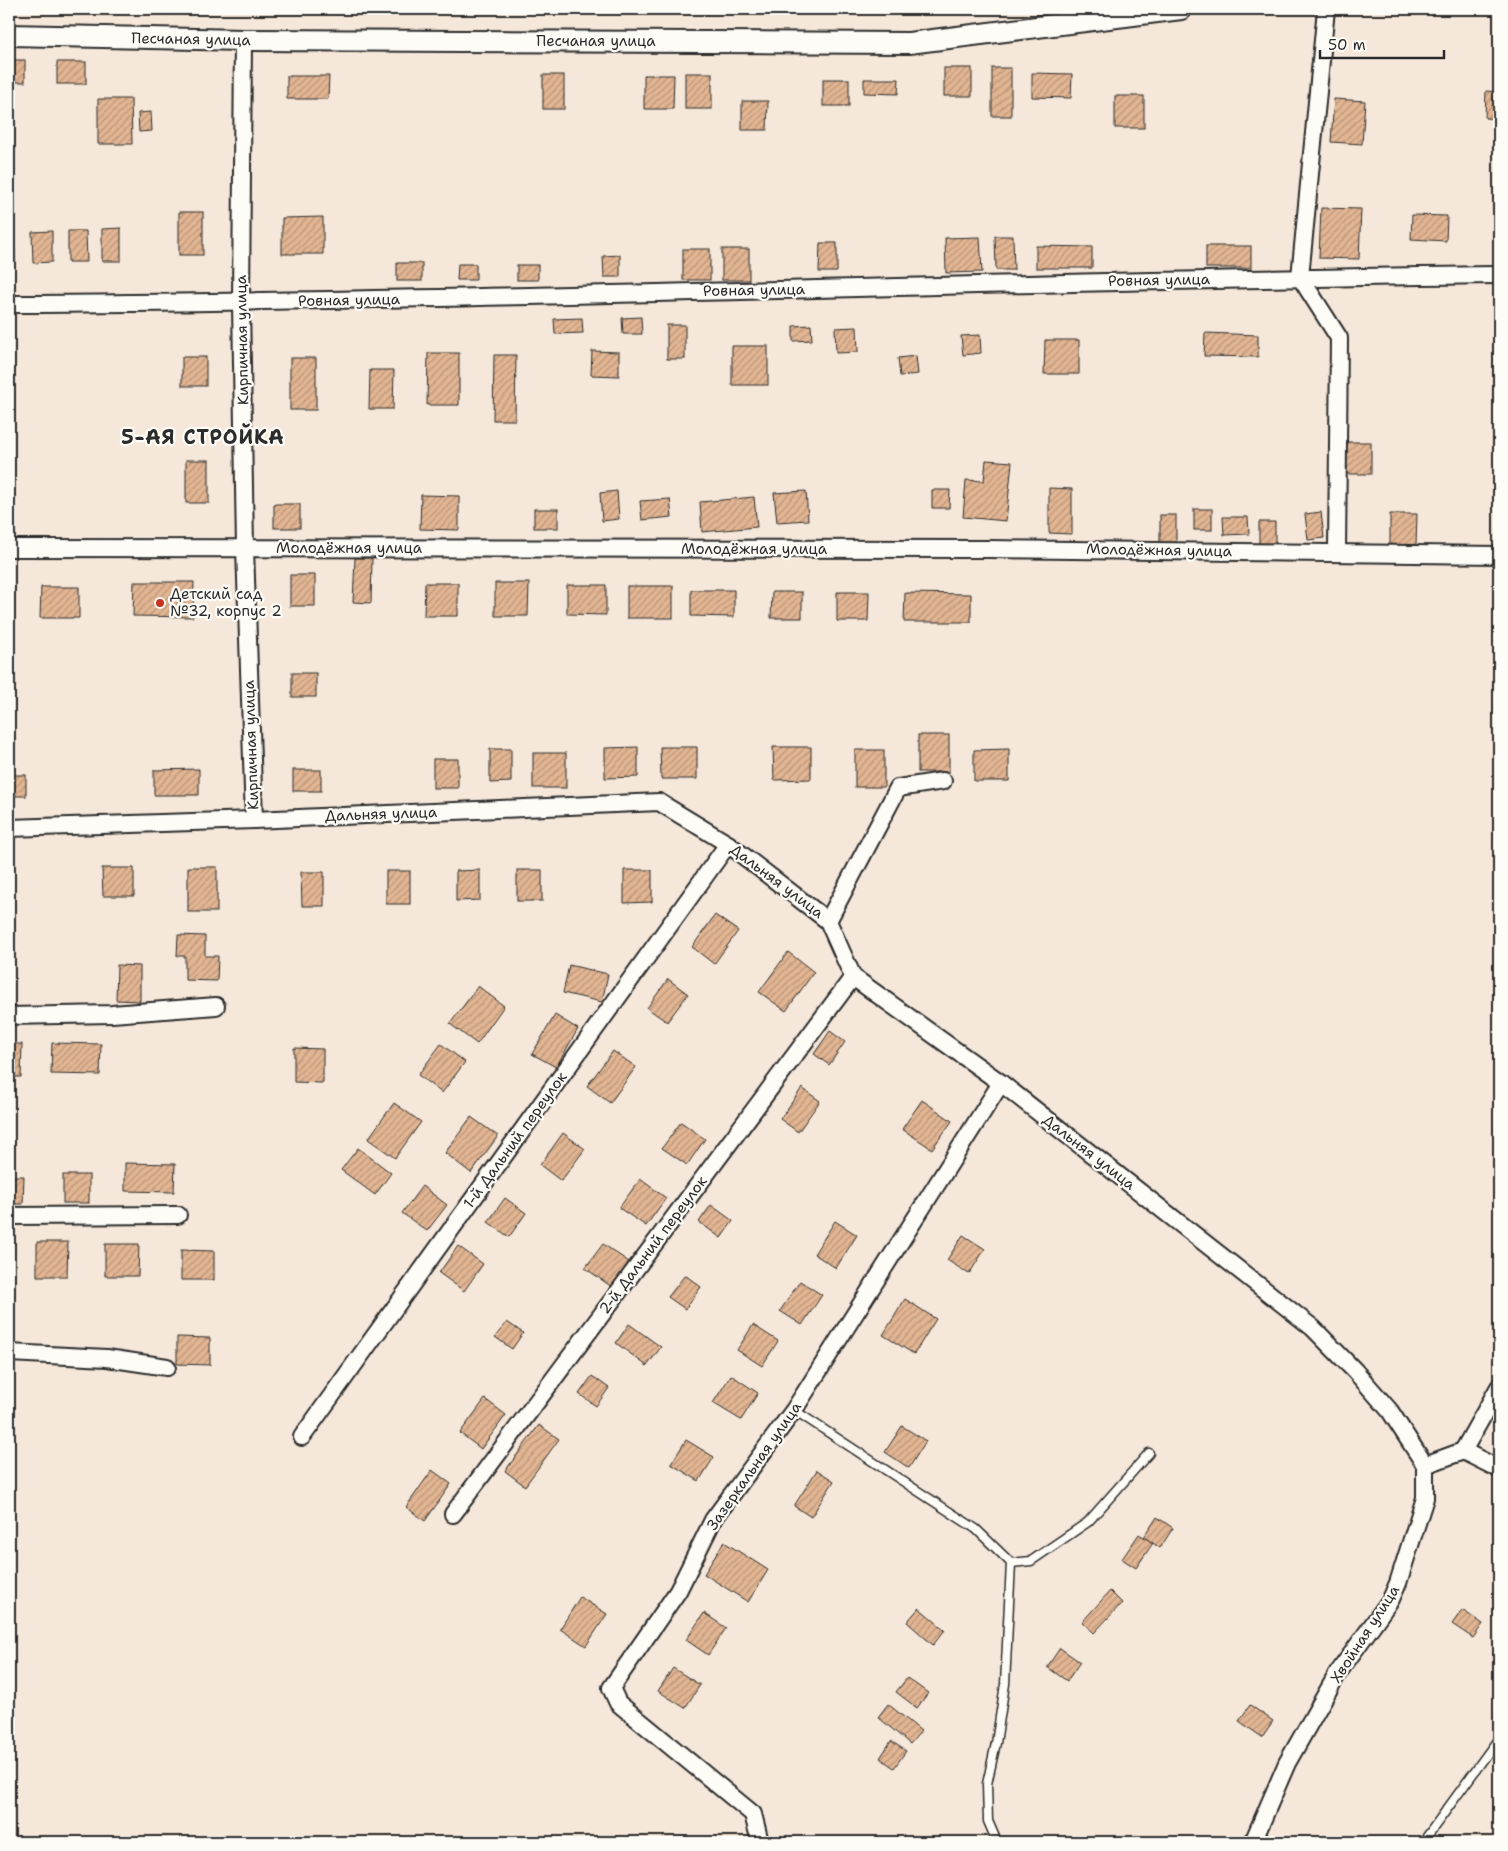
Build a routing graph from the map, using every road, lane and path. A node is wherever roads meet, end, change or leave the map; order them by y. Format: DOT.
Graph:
graph roads {
  1 [pos="1181,9"];
  2 [pos="1326,9"];
  3 [pos="9,35"];
  4 [pos="244,40"];
  5 [pos="1499,275"];
  6 [pos="1300,277"];
  7 [pos="241,303"];
  8 [pos="9,304"];
  9 [pos="9,548"];
  10 [pos="245,548"];
  11 [pos="1337,552"];
  12 [pos="1499,555"];
  13 [pos="943,781"];
  14 [pos="254,820"];
  15 [pos="9,828"];
  16 [pos="728,844"];
  17 [pos="828,920"];
  18 [pos="853,977"];
  19 [pos="216,1006"];
  20 [pos="9,1016"];
  21 [pos="1001,1084"];
  22 [pos="178,1215"];
  23 [pos="9,1216"];
  24 [pos="9,1353"];
  25 [pos="167,1367"];
  26 [pos="1499,1386"];
  27 [pos="794,1410"];
  28 [pos="302,1437"];
  29 [pos="1463,1451"];
  30 [pos="1148,1453"];
  31 [pos="1425,1465"];
  32 [pos="1499,1469"];
  33 [pos="454,1514"];
  34 [pos="1011,1563"];
  35 [pos="1499,1738"];
  36 [pos="760,1842"];
  37 [pos="998,1842"];
  38 [pos="1253,1842"];
  39 [pos="1423,1842"];
  1 -- 4 [label="street, Песчаная улица"];
  2 -- 6 [label="street"];
  3 -- 4 [label="street, Песчаная улица"];
  4 -- 7 [label="street, Кирпичная улица"];
  5 -- 6 [label="street, Ровная улица"];
  6 -- 7 [label="street, Ровная улица"];
  6 -- 11 [label="street"];
  7 -- 8 [label="street, Ровная улица"];
  7 -- 10 [label="street, Кирпичная улица"];
  9 -- 10 [label="street, Молодёжная улица"];
  10 -- 11 [label="street, Молодёжная улица"];
  10 -- 14 [label="street, Кирпичная улица"];
  11 -- 12 [label="street, Молодёжная улица"];
  13 -- 17 [label="street"];
  14 -- 15 [label="street, Дальняя улица"];
  14 -- 16 [label="street, Дальняя улица"];
  16 -- 17 [label="street, Дальняя улица"];
  16 -- 28 [label="street, 1-й Дальний переулок"];
  17 -- 18 [label="street, Дальняя улица"];
  18 -- 21 [label="street, Дальняя улица"];
  18 -- 33 [label="street, 2-й Дальний переулок"];
  19 -- 20 [label="street"];
  21 -- 27 [label="street, Зазеркальная улица"];
  21 -- 31 [label="street, Дальняя улица"];
  22 -- 23 [label="street"];
  24 -- 25 [label="street"];
  26 -- 29 [label="street"];
  27 -- 34 [label="lane"];
  27 -- 36 [label="street, Зазеркальная улица"];
  29 -- 31 [label="street"];
  29 -- 32 [label="street"];
  30 -- 34 [label="lane"];
  31 -- 38 [label="street, Хвойная улица"];
  34 -- 37 [label="lane"];
  35 -- 39 [label="lane"];
}
